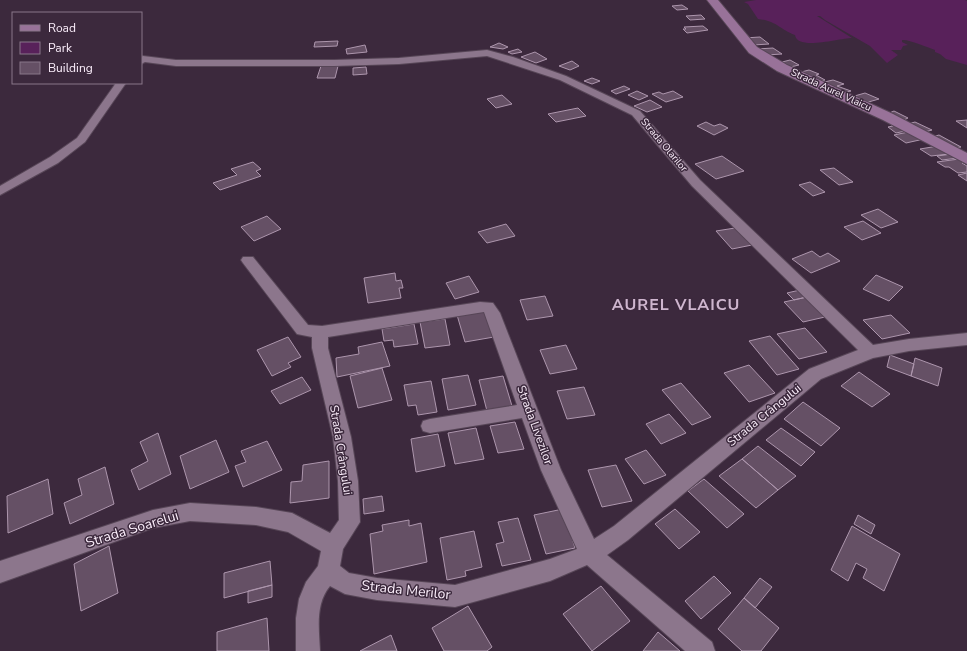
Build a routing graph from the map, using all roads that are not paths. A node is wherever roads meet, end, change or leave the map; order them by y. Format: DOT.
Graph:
graph roads {
  1 [pos="712,0"];
  2 [pos="142,60"];
  3 [pos="120,84"];
  4 [pos="967,159"];
  5 [pos="0,191"];
  6 [pos="248,260"];
  7 [pos="325,331"];
  8 [pos="967,339"];
  9 [pos="870,352"];
  10 [pos="528,410"];
  11 [pos="430,426"];
  12 [pos="333,546"];
  13 [pos="590,554"];
  14 [pos="328,571"];
  15 [pos="0,572"];
  16 [pos="308,651"];
  17 [pos="703,651"];
  1 -- 4 [label="street, Strada Aurel Vlaicu"];
  2 -- 9 [label="street, Strada Olarilor"];
  3 -- 5 [label="street"];
  6 -- 7 [label="street"];
  7 -- 10 [label="street, Strada Livezilor"];
  7 -- 12 [label="street, Strada Crângului"];
  8 -- 9 [label="street, Strada Crângului"];
  9 -- 13 [label="street, Strada Crângului"];
  10 -- 11 [label="street"];
  10 -- 13 [label="street, Strada Livezilor"];
  12 -- 14 [label="street, Strada Crângului"];
  12 -- 15 [label="street, Strada Soarelui"];
  13 -- 14 [label="street, Strada Merilor"];
  13 -- 17 [label="street, Strada Livezilor"];
  14 -- 16 [label="street"];
}
